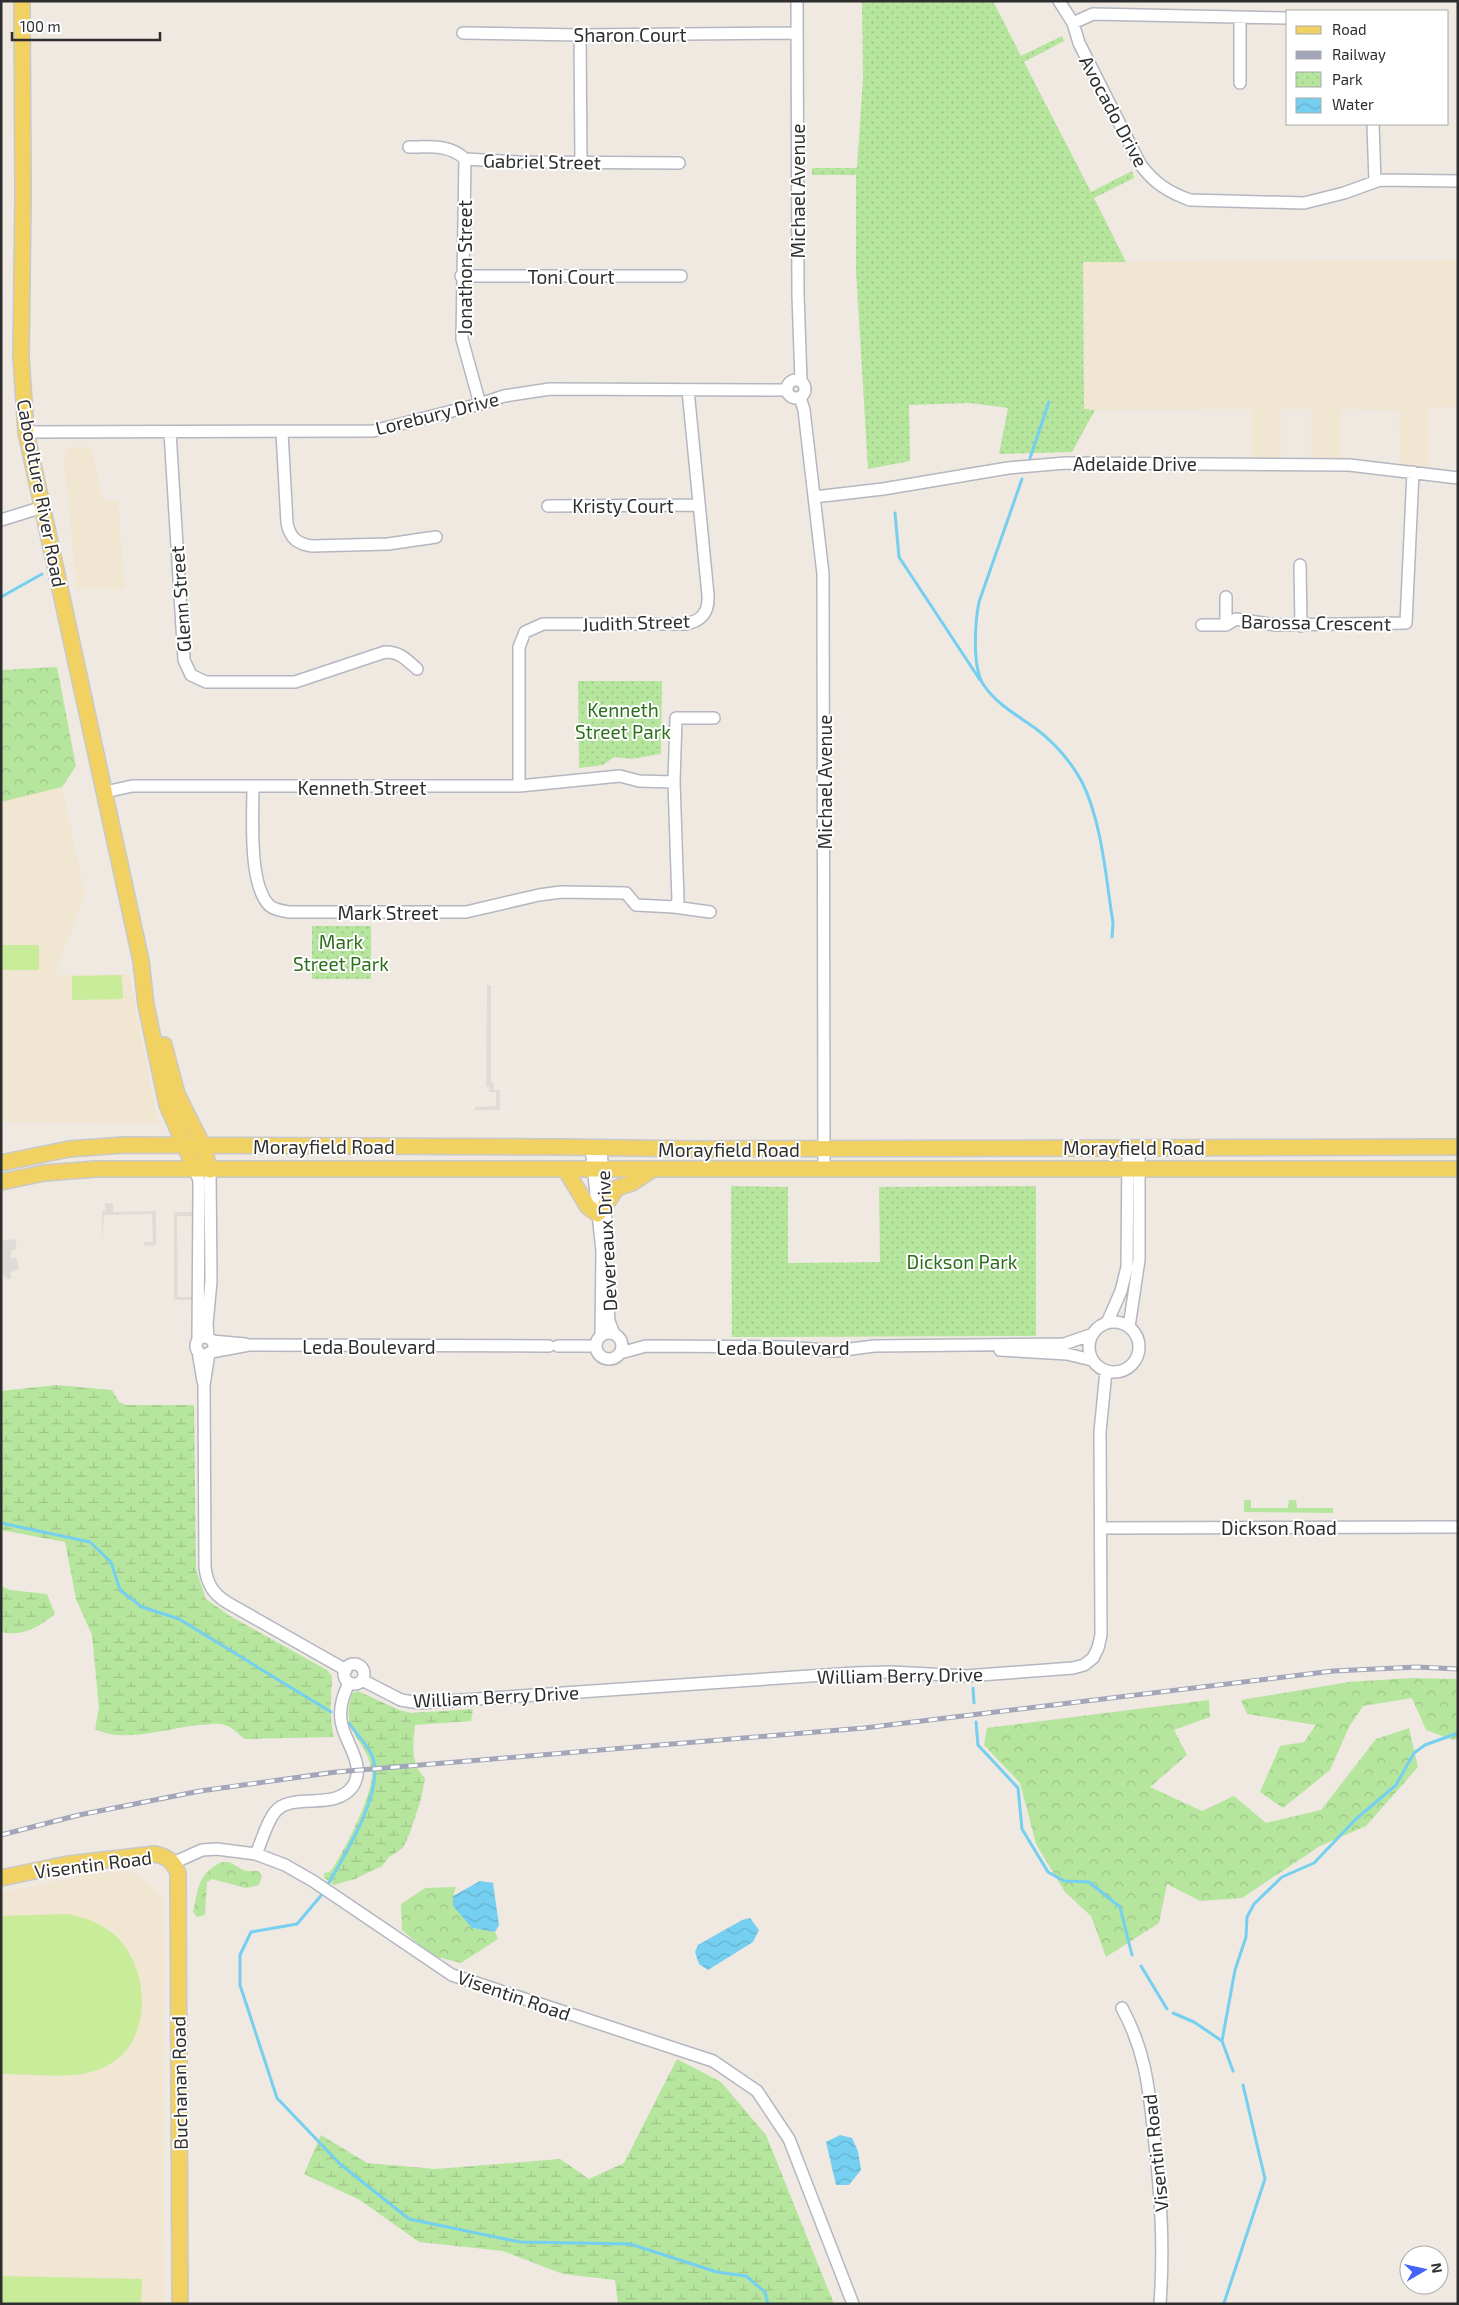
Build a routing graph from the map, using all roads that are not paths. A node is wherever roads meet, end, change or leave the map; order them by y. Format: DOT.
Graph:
graph roads {
  1 [pos="22,1"];
  2 [pos="797,1"];
  3 [pos="1059,1"];
  4 [pos="1286,18"];
  5 [pos="1240,19"];
  6 [pos="1073,23"];
  7 [pos="463,32"];
  8 [pos="797,33"];
  9 [pos="580,35"];
  10 [pos="1240,84"];
  11 [pos="1373,125"];
  12 [pos="409,146"];
  13 [pos="464,159"];
  14 [pos="581,162"];
  15 [pos="679,163"];
  16 [pos="1375,181"];
  17 [pos="1458,181"];
  18 [pos="462,276"];
  19 [pos="681,276"];
  20 [pos="801,381"];
  21 [pos="688,390"];
  22 [pos="787,390"];
  23 [pos="800,397"];
  24 [pos="480,404"];
  25 [pos="26,432"];
  26 [pos="170,432"];
  27 [pos="282,432"];
  28 [pos="1414,472"];
  29 [pos="1458,478"];
  30 [pos="814,497"];
  31 [pos="698,504"];
  32 [pos="548,506"];
  33 [pos="43,507"];
  34 [pos="1,520"];
  35 [pos="436,537"];
  36 [pos="1300,565"];
  37 [pos="1226,597"];
  38 [pos="1202,625"];
  39 [pos="1226,625"];
  40 [pos="1301,626"];
  41 [pos="417,669"];
  42 [pos="714,718"];
  43 [pos="674,782"];
  44 [pos="519,786"];
  45 [pos="253,788"];
  46 [pos="105,792"];
  47 [pos="674,907"];
  48 [pos="710,912"];
  49 [pos="144,976"];
  50 [pos="184,1146"];
  51 [pos="204,1146"];
  52 [pos="596,1147"];
  53 [pos="1133,1147"];
  54 [pos="1458,1148"];
  55 [pos="824,1149"];
  56 [pos="1,1163"];
  57 [pos="565,1169"];
  58 [pos="597,1169"];
  59 [pos="653,1169"];
  60 [pos="1458,1169"];
  61 [pos="195,1170"];
  62 [pos="210,1170"];
  63 [pos="824,1170"];
  64 [pos="1133,1170"];
  65 [pos="1,1182"];
  66 [pos="602,1209"];
  67 [pos="1107,1323"];
  68 [pos="1129,1327"];
  69 [pos="1092,1334"];
  70 [pos="617,1337"];
  71 [pos="598,1341"];
  72 [pos="206,1346"];
  73 [pos="646,1346"];
  74 [pos="980,1346"];
  75 [pos="620,1353"];
  76 [pos="1092,1360"];
  77 [pos="1106,1371"];
  78 [pos="1458,1527"];
  79 [pos="1101,1528"];
  80 [pos="346,1670"];
  81 [pos="362,1680"];
  82 [pos="349,1683"];
  83 [pos="256,1854"];
  84 [pos="173,1863"];
  85 [pos="1,1878"];
  86 [pos="1122,2008"];
  87 [pos="180,2304"];
  88 [pos="853,2304"];
  89 [pos="1160,2304"];
  1 -- 25 [label="main road, Caboolture River Road"];
  2 -- 8 [label="street, Michael Avenue"];
  3 -- 6 [label="street, Avocado Drive"];
  4 -- 5 [label="street"];
  5 -- 6 [label="street"];
  5 -- 10 [label="street"];
  6 -- 16 [label="street, Avocado Drive"];
  7 -- 9 [label="street, Sharon Court"];
  8 -- 9 [label="street, Sharon Court"];
  8 -- 20 [label="street, Michael Avenue"];
  9 -- 14 [label="street"];
  11 -- 16 [label="street"];
  12 -- 13 [label="street, Gabriel Street"];
  13 -- 14 [label="street, Gabriel Street"];
  13 -- 18 [label="street, Jonathon Street"];
  14 -- 15 [label="street, Gabriel Street"];
  16 -- 17 [label="street, Avocado Drive"];
  18 -- 19 [label="street, Toni Court"];
  18 -- 24 [label="street, Jonathon Street"];
  20 -- 22 [label="street"];
  20 -- 23 [label="street"];
  21 -- 22 [label="street, Lorebury Drive"];
  21 -- 24 [label="street, Lorebury Drive"];
  21 -- 31 [label="street, Judith Street"];
  22 -- 23 [label="street"];
  23 -- 30 [label="street, Michael Avenue"];
  24 -- 27 [label="street, Lorebury Drive"];
  25 -- 26 [label="street, Lorebury Drive"];
  25 -- 33 [label="main road, Caboolture River Road"];
  26 -- 27 [label="street, Lorebury Drive"];
  26 -- 41 [label="street, Glenn Street"];
  27 -- 35 [label="street"];
  28 -- 29 [label="street, Adelaide Drive"];
  28 -- 30 [label="street, Adelaide Drive"];
  28 -- 40 [label="street, Barossa Crescent"];
  30 -- 55 [label="street, Michael Avenue"];
  31 -- 32 [label="street, Kristy Court"];
  31 -- 44 [label="street, Judith Street"];
  33 -- 34 [label="street"];
  33 -- 46 [label="main road, Caboolture River Road"];
  36 -- 40 [label="street"];
  37 -- 39 [label="street, Barossa Crescent"];
  38 -- 39 [label="street, Barossa Crescent"];
  39 -- 40 [label="street, Barossa Crescent"];
  42 -- 43 [label="street"];
  43 -- 44 [label="street, Kenneth Street"];
  43 -- 47 [label="street"];
  44 -- 45 [label="street, Kenneth Street"];
  45 -- 46 [label="street, Kenneth Street"];
  45 -- 47 [label="street, Mark Street"];
  46 -- 49 [label="main road, Caboolture River Road"];
  47 -- 48 [label="street"];
  49 -- 50 [label="main road, Caboolture River Road"];
  49 -- 51 [label="main road, Caboolture River Road"];
  50 -- 51 [label="main road, Morayfield Road"];
  50 -- 56 [label="main road, Morayfield Road"];
  50 -- 61 [label="main road, Caboolture River Road"];
  51 -- 52 [label="main road, Morayfield Road"];
  51 -- 62 [label="main road, Caboolture River Road"];
  52 -- 55 [label="main road, Morayfield Road"];
  52 -- 58 [label="street, Devereaux Drive"];
  53 -- 54 [label="main road, Morayfield Road"];
  53 -- 55 [label="main road, Morayfield Road"];
  53 -- 64 [label="street"];
  55 -- 63 [label="street, Michael Avenue"];
  57 -- 58 [label="main road, Morayfield Road"];
  57 -- 62 [label="main road, Morayfield Road"];
  57 -- 66 [label="main road"];
  58 -- 59 [label="main road, Morayfield Road"];
  58 -- 66 [label="street, Devereaux Drive"];
  59 -- 63 [label="main road, Morayfield Road"];
  59 -- 66 [label="main road"];
  60 -- 64 [label="main road, Morayfield Road"];
  61 -- 62 [label="main road, Morayfield Road"];
  61 -- 65 [label="main road, Morayfield Road"];
  61 -- 72 [label="street"];
  62 -- 72 [label="street"];
  63 -- 64 [label="main road, Morayfield Road"];
  64 -- 67 [label="street"];
  64 -- 68 [label="street"];
  66 -- 70 [label="street, Devereaux Drive"];
  66 -- 71 [label="street, Devereaux Drive"];
  67 -- 68 [label="street"];
  67 -- 69 [label="street"];
  68 -- 77 [label="street"];
  69 -- 74 [label="street, Leda Boulevard"];
  69 -- 76 [label="street"];
  70 -- 71 [label="street"];
  70 -- 73 [label="street, Leda Boulevard"];
  70 -- 75 [label="street"];
  71 -- 72 [label="street, Leda Boulevard"];
  71 -- 75 [label="street"];
  72 -- 80 [label="street"];
  73 -- 74 [label="street, Leda Boulevard"];
  73 -- 75 [label="street, Leda Boulevard"];
  74 -- 76 [label="street, Leda Boulevard"];
  76 -- 77 [label="street"];
  77 -- 79 [label="street, William Berry Drive"];
  78 -- 79 [label="street, Dickson Road"];
  79 -- 81 [label="street, William Berry Drive"];
  80 -- 81 [label="street"];
  80 -- 82 [label="street"];
  81 -- 82 [label="street"];
  82 -- 83 [label="street"];
  83 -- 84 [label="street, Visentin Road"];
  83 -- 88 [label="street, Visentin Road"];
  84 -- 85 [label="main road, Visentin Road"];
  84 -- 87 [label="main road, Buchanan Road"];
  86 -- 89 [label="street, Visentin Road"];
}
